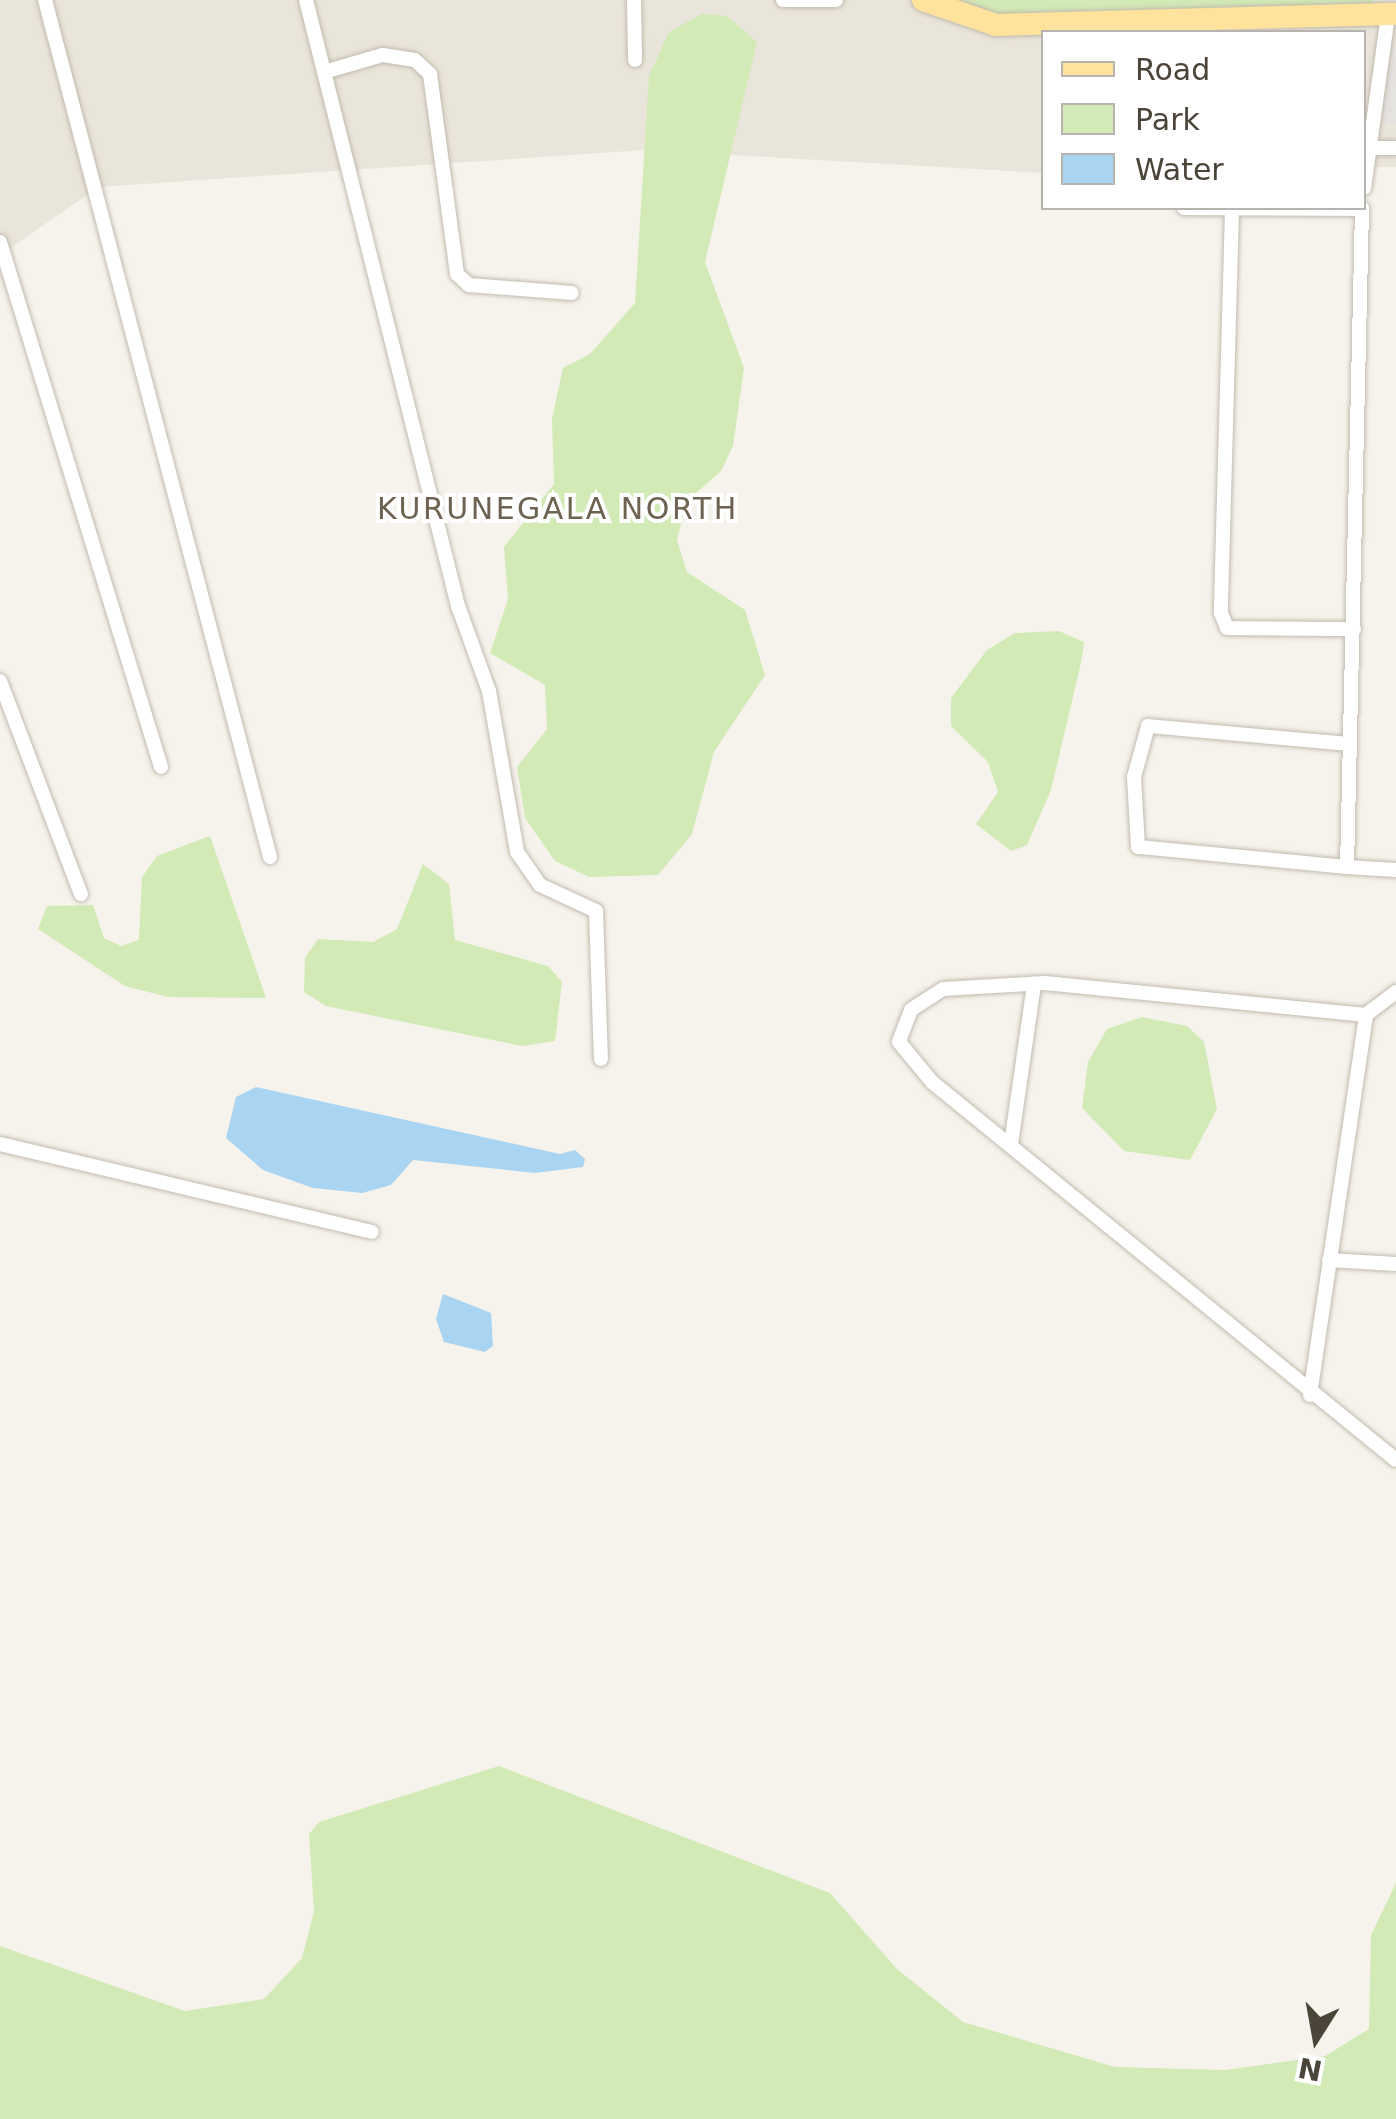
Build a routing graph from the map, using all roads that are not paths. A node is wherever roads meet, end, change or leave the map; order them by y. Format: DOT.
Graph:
graph roads {
  1 [pos="44,0"];
  2 [pos="306,0"];
  3 [pos="634,0"];
  4 [pos="783,0"];
  5 [pos="836,0"];
  6 [pos="922,0"];
  7 [pos="1384,11"];
  8 [pos="1290,27"];
  9 [pos="635,60"];
  10 [pos="324,72"];
  11 [pos="1367,148"];
  12 [pos="1396,148"];
  13 [pos="1366,161"];
  14 [pos="1232,210"];
  15 [pos="1362,210"];
  16 [pos="0,242"];
  17 [pos="572,293"];
  18 [pos="1354,629"];
  19 [pos="0,681"];
  20 [pos="1350,744"];
  21 [pos="161,767"];
  22 [pos="270,857"];
  23 [pos="1346,867"];
  24 [pos="1396,870"];
  25 [pos="81,894"];
  26 [pos="1034,984"];
  27 [pos="1396,992"];
  28 [pos="1366,1015"];
  29 [pos="600,1058"];
  30 [pos="0,1144"];
  31 [pos="1011,1144"];
  32 [pos="372,1232"];
  33 [pos="1329,1260"];
  34 [pos="1396,1264"];
  35 [pos="1310,1395"];
  36 [pos="1396,1460"];
  1 -- 22 [label="street"];
  2 -- 10 [label="street"];
  3 -- 9 [label="street"];
  4 -- 5 [label="street"];
  6 -- 8 [label="main road"];
  7 -- 8 [label="main road"];
  7 -- 11 [label="street"];
  10 -- 17 [label="street"];
  10 -- 29 [label="street"];
  11 -- 12 [label="street"];
  11 -- 13 [label="street"];
  14 -- 18 [label="street"];
  15 -- 18 [label="street"];
  16 -- 21 [label="street"];
  18 -- 20 [label="street"];
  19 -- 25 [label="street"];
  20 -- 23 [label="street"];
  20 -- 23 [label="street"];
  23 -- 24 [label="street"];
  26 -- 28 [label="street"];
  26 -- 31 [label="street"];
  26 -- 31 [label="street"];
  27 -- 28 [label="street"];
  28 -- 33 [label="street"];
  30 -- 32 [label="street"];
  31 -- 35 [label="street"];
  33 -- 34 [label="street"];
  33 -- 35 [label="street"];
  35 -- 36 [label="street"];
}
